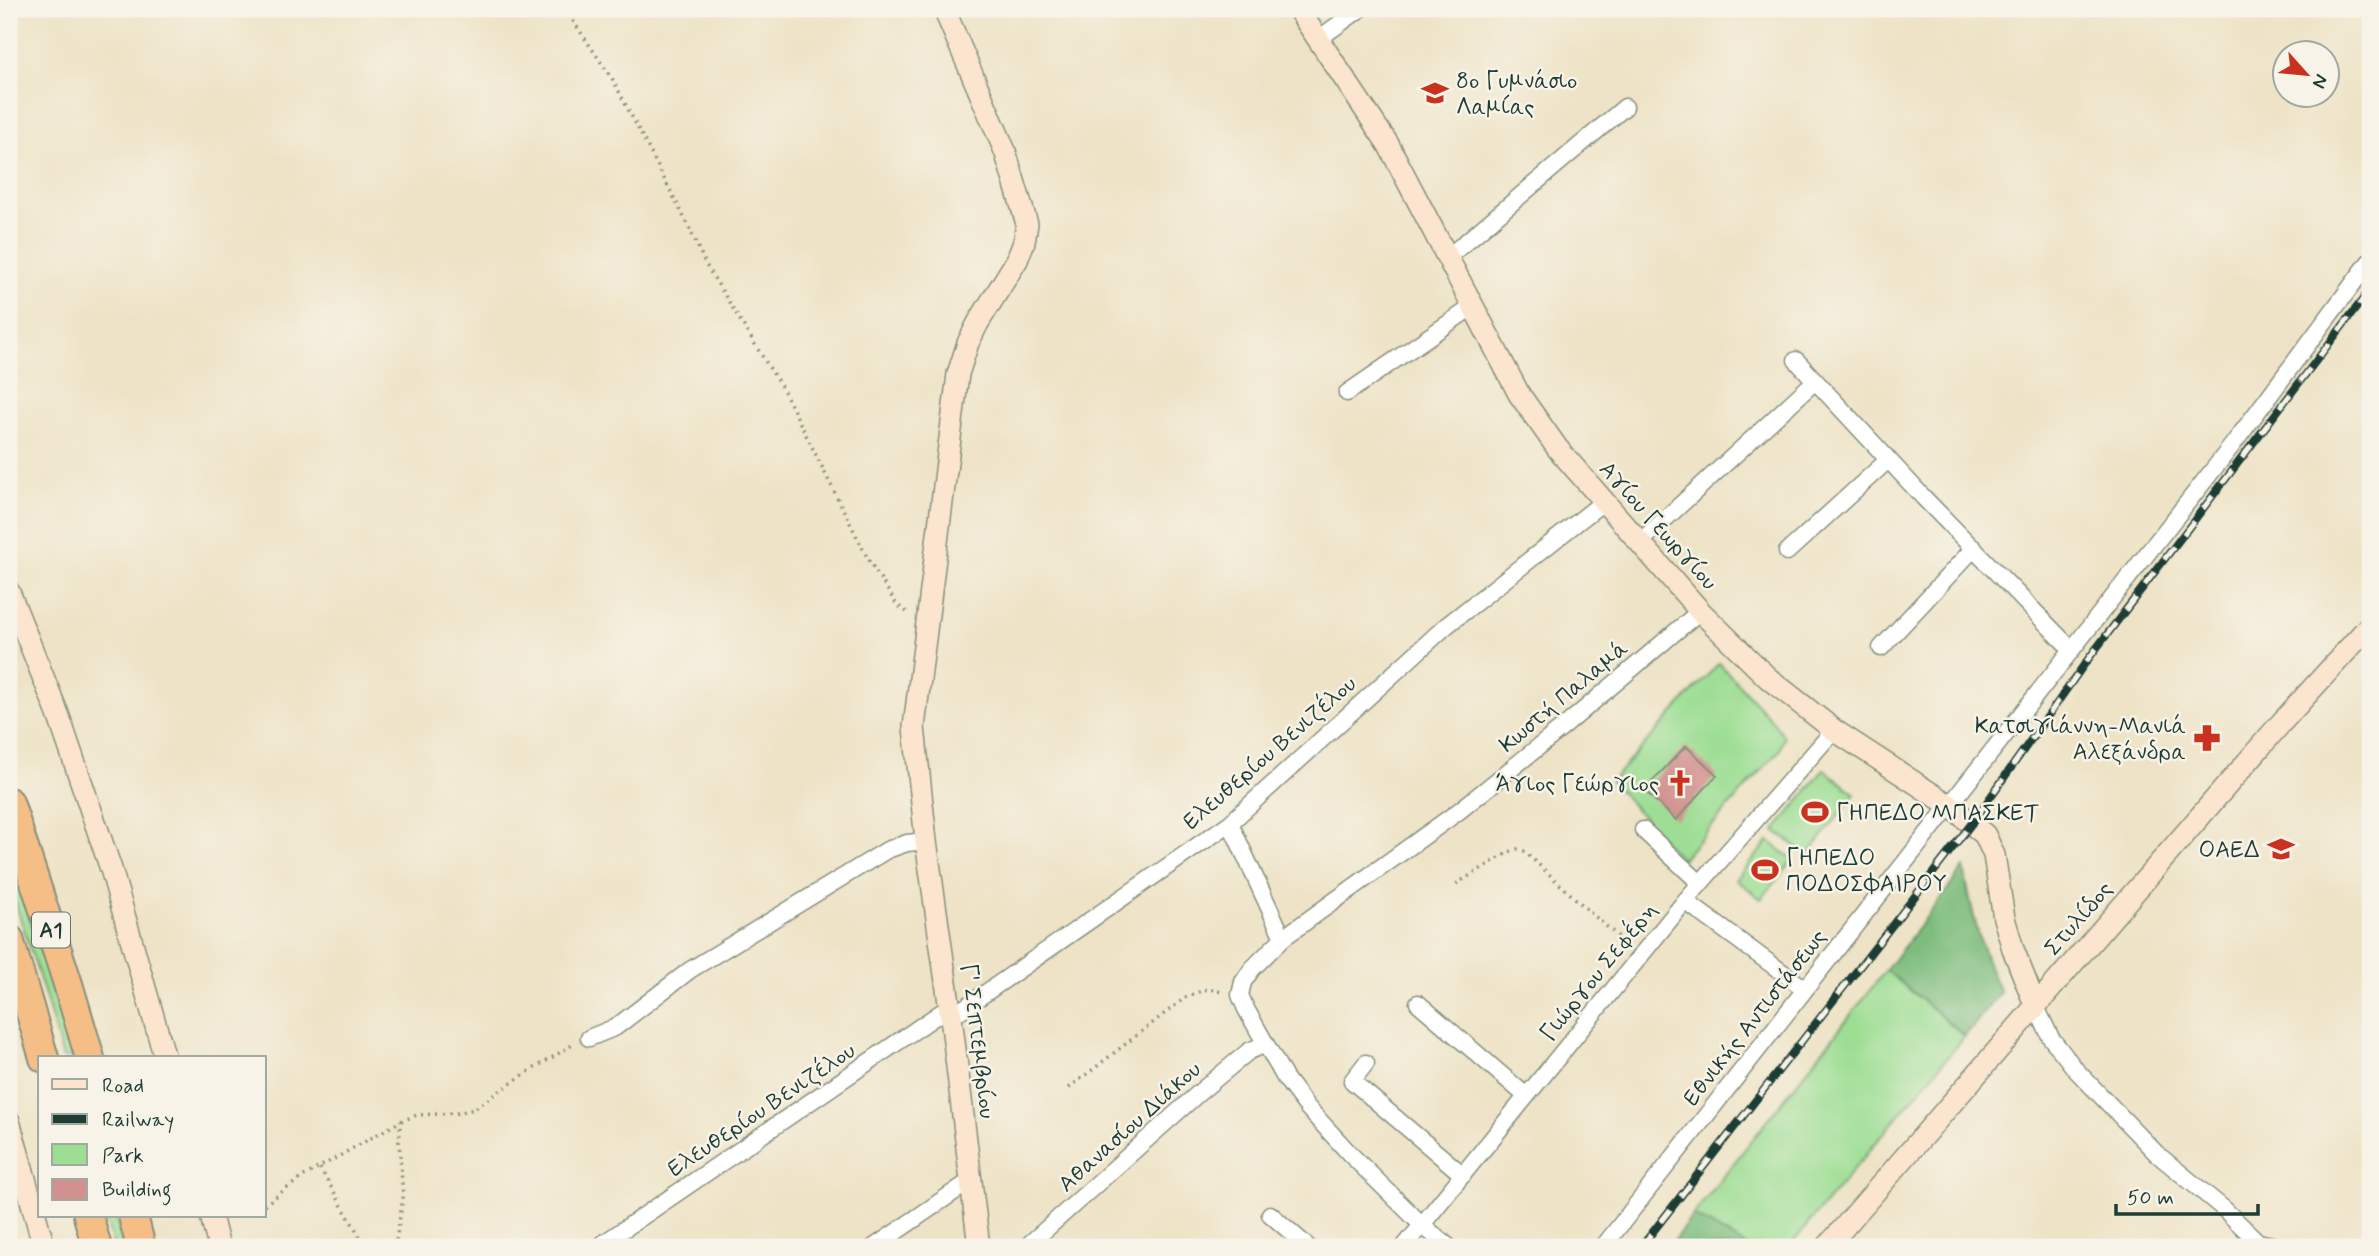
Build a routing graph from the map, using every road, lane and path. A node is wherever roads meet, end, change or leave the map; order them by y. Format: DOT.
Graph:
graph roads {
  1 [pos="565,9"];
  2 [pos="944,9"];
  3 [pos="1298,9"];
  4 [pos="1360,9"];
  5 [pos="1317,40"];
  6 [pos="1625,107"];
  7 [pos="1448,257"];
  8 [pos="2370,261"];
  9 [pos="1472,306"];
  10 [pos="1796,360"];
  11 [pos="1815,382"];
  12 [pos="1347,393"];
  13 [pos="1888,460"];
  14 [pos="1603,502"];
  15 [pos="1639,543"];
  16 [pos="1975,548"];
  17 [pos="1787,552"];
  18 [pos="9,592"];
  19 [pos="1700,611"];
  20 [pos="2370,625"];
  21 [pos="926,626"];
  22 [pos="1881,648"];
  23 [pos="2071,649"];
  24 [pos="1835,730"];
  25 [pos="9,802"];
  26 [pos="1949,805"];
  27 [pos="1230,822"];
  28 [pos="1643,830"];
  29 [pos="926,842"];
  30 [pos="1700,883"];
  31 [pos="1456,884"];
  32 [pos="1685,901"];
  33 [pos="1283,938"];
  34 [pos="9,939"];
  35 [pos="1640,955"];
  36 [pos="1805,989"];
  37 [pos="1240,995"];
  38 [pos="1418,1003"];
  39 [pos="2036,1007"];
  40 [pos="950,1012"];
  41 [pos="589,1038"];
  42 [pos="1266,1044"];
  43 [pos="43,1056"];
  44 [pos="89,1056"];
  45 [pos="164,1056"];
  46 [pos="1366,1063"];
  47 [pos="1069,1088"];
  48 [pos="1525,1096"];
  49 [pos="9,1121"];
  50 [pos="401,1121"];
  51 [pos="320,1168"];
  52 [pos="1463,1175"];
  53 [pos="970,1181"];
  54 [pos="266,1204"];
  55 [pos="1270,1214"];
  56 [pos="89,1218"];
  57 [pos="134,1218"];
  58 [pos="212,1218"];
  59 [pos="1423,1226"];
  60 [pos="2257,1245"];
  61 [pos="44,1247"];
  62 [pos="97,1247"];
  63 [pos="141,1247"];
  64 [pos="219,1247"];
  65 [pos="366,1247"];
  66 [pos="396,1247"];
  67 [pos="598,1247"];
  68 [pos="874,1247"];
  69 [pos="979,1247"];
  70 [pos="1026,1247"];
  71 [pos="1308,1247"];
  72 [pos="1404,1247"];
  73 [pos="1449,1247"];
  74 [pos="1603,1247"];
  75 [pos="1828,1247"];
  76 [pos="2281,1247"];
  1 -- 21 [label="path"];
  2 -- 21 [label="street, Γ' Σεπτεμβρίου"];
  3 -- 5 [label="street, Αγίου Γεωργίου"];
  4 -- 5 [label="street"];
  5 -- 7 [label="street, Αγίου Γεωργίου"];
  6 -- 7 [label="street"];
  7 -- 9 [label="street, Αγίου Γεωργίου"];
  8 -- 23 [label="street, Εθνικής Αντιστάσεως"];
  9 -- 12 [label="street"];
  9 -- 14 [label="street, Αγίου Γεωργίου"];
  10 -- 11 [label="street"];
  11 -- 13 [label="street"];
  11 -- 15 [label="street"];
  13 -- 16 [label="street"];
  13 -- 17 [label="street"];
  14 -- 15 [label="street, Αγίου Γεωργίου"];
  14 -- 27 [label="street, Ελευθερίου Βενιζέλου"];
  15 -- 19 [label="street, Αγίου Γεωργίου"];
  16 -- 22 [label="street"];
  16 -- 23 [label="street"];
  18 -- 45 [label="street"];
  19 -- 24 [label="street, Αγίου Γεωργίου"];
  19 -- 33 [label="street, Κωστή Παλαμά"];
  20 -- 39 [label="street, Στυλίδος"];
  21 -- 29 [label="street, Γ' Σεπτεμβρίου"];
  23 -- 26 [label="street, Εθνικής Αντιστάσεως"];
  24 -- 26 [label="street, Αγίου Γεωργίου"];
  24 -- 30 [label="street, Γιώργου Σεφέρη"];
  25 -- 44 [label="highway, Α1"];
  26 -- 36 [label="street, Εθνικής Αντιστάσεως"];
  26 -- 39 [label="street, Αγίου Γεωργίου"];
  27 -- 33 [label="street"];
  27 -- 40 [label="street, Ελευθερίου Βενιζέλου"];
  28 -- 30 [label="street"];
  29 -- 40 [label="street, Γ' Σεπτεμβρίου"];
  29 -- 41 [label="street"];
  30 -- 32 [label="street, Γιώργου Σεφέρη"];
  31 -- 35 [label="path"];
  32 -- 35 [label="street, Γιώργου Σεφέρη"];
  32 -- 36 [label="street"];
  33 -- 37 [label="street, Κωστή Παλαμά"];
  34 -- 43 [label="highway, Α1"];
  35 -- 48 [label="street, Γιώργου Σεφέρη"];
  36 -- 74 [label="street, Εθνικής Αντιστάσεως"];
  37 -- 42 [label="street"];
  37 -- 47 [label="path"];
  38 -- 48 [label="street"];
  39 -- 60 [label="street"];
  39 -- 75 [label="street, Στυλίδος"];
  40 -- 53 [label="street, Γ' Σεπτεμβρίου"];
  40 -- 67 [label="street, Ελευθερίου Βενιζέλου"];
  41 -- 50 [label="path"];
  42 -- 59 [label="street"];
  42 -- 70 [label="street, Αθανασίου Διάκου"];
  46 -- 52 [label="street"];
  48 -- 52 [label="street, Γιώργου Σεφέρη"];
  49 -- 61 [label="street"];
  50 -- 51 [label="path"];
  50 -- 66 [label="path"];
  51 -- 54 [label="path"];
  51 -- 65 [label="path"];
  52 -- 59 [label="street, Γιώργου Σεφέρη"];
  53 -- 68 [label="street"];
  53 -- 69 [label="street, Γ' Σεπτεμβρίου"];
  55 -- 71 [label="street"];
  56 -- 62 [label="highway"];
  57 -- 63 [label="highway"];
  58 -- 64 [label="street"];
  59 -- 72 [label="street, Γιώργου Σεφέρη"];
  59 -- 73 [label="street"];
  60 -- 76 [label="street"];
}
